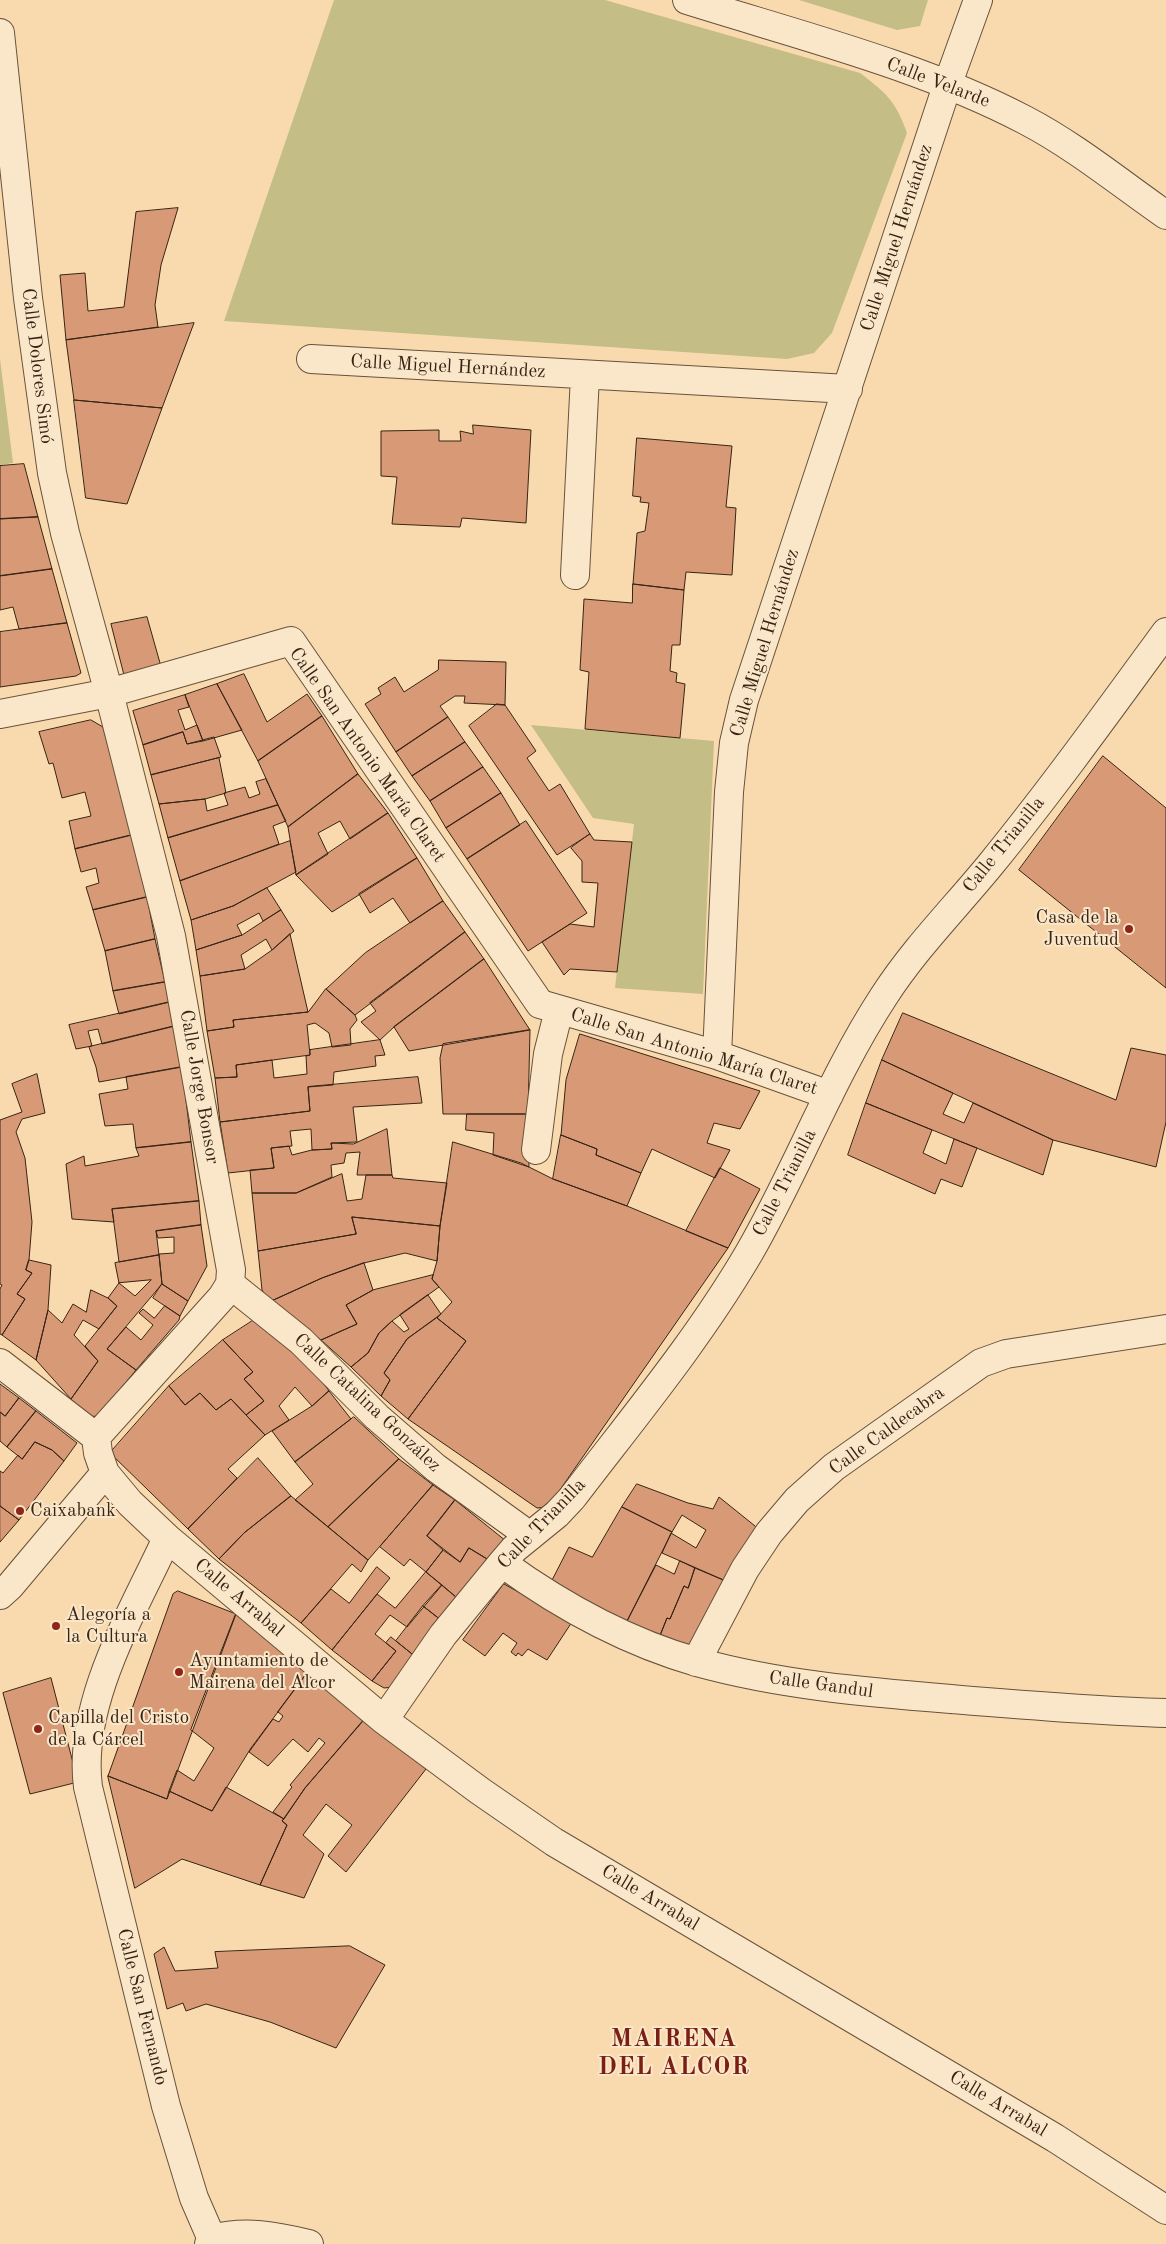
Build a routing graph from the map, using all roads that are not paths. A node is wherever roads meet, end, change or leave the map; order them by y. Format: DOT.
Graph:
graph roads {
  1 [pos="687,0"];
  2 [pos="978,0"];
  3 [pos="0,33"];
  4 [pos="947,86"];
  5 [pos="1166,215"];
  6 [pos="311,359"];
  7 [pos="585,376"];
  8 [pos="848,389"];
  9 [pos="575,575"];
  10 [pos="1166,632"];
  11 [pos="109,693"];
  12 [pos="0,714"];
  13 [pos="559,1010"];
  14 [pos="717,1055"];
  15 [pos="829,1095"];
  16 [pos="536,1150"];
  17 [pos="230,1284"];
  18 [pos="1166,1329"];
  19 [pos="0,1363"];
  20 [pos="96,1437"];
  21 [pos="105,1473"];
  22 [pos="530,1536"];
  23 [pos="168,1538"];
  24 [pos="502,1563"];
  25 [pos="0,1594"];
  26 [pos="696,1662"];
  27 [pos="1166,1713"];
  28 [pos="384,1720"];
  29 [pos="1166,2210"];
  30 [pos="211,2242"];
  31 [pos="309,2244"];
  1 -- 4 [label="street, Calle Velarde"];
  2 -- 4 [label="street, Calle Miguel Hernández"];
  3 -- 11 [label="street, Calle Dolores Simó"];
  4 -- 5 [label="street, Calle Velarde"];
  4 -- 8 [label="street, Calle Miguel Hernández"];
  6 -- 7 [label="street, Calle Miguel Hernández"];
  7 -- 8 [label="street, Calle Miguel Hernández"];
  7 -- 9 [label="street"];
  8 -- 14 [label="street, Calle Miguel Hernández"];
  10 -- 15 [label="street, Calle Trianilla"];
  11 -- 12 [label="street"];
  11 -- 13 [label="street, Calle San Antonio María Claret"];
  11 -- 17 [label="street, Calle Jorge Bonsor"];
  13 -- 14 [label="street, Calle San Antonio María Claret"];
  13 -- 16 [label="street, Calle San Antonio María Claret"];
  14 -- 15 [label="street, Calle San Antonio María Claret"];
  15 -- 22 [label="street, Calle Trianilla"];
  17 -- 20 [label="street"];
  17 -- 22 [label="street, Calle Catalina González"];
  18 -- 26 [label="street, Calle Caldecabra"];
  19 -- 20 [label="street"];
  20 -- 21 [label="street"];
  21 -- 23 [label="street, Calle Arrabal"];
  21 -- 25 [label="street"];
  22 -- 24 [label="street, Calle Trianilla"];
  23 -- 28 [label="street, Calle Arrabal"];
  23 -- 30 [label="street, Calle San Fernando"];
  24 -- 26 [label="street, Calle Gandul"];
  24 -- 28 [label="street, Calle Trianilla"];
  26 -- 27 [label="street, Calle Gandul"];
  28 -- 29 [label="street, Calle Arrabal"];
  30 -- 31 [label="street"];
}
